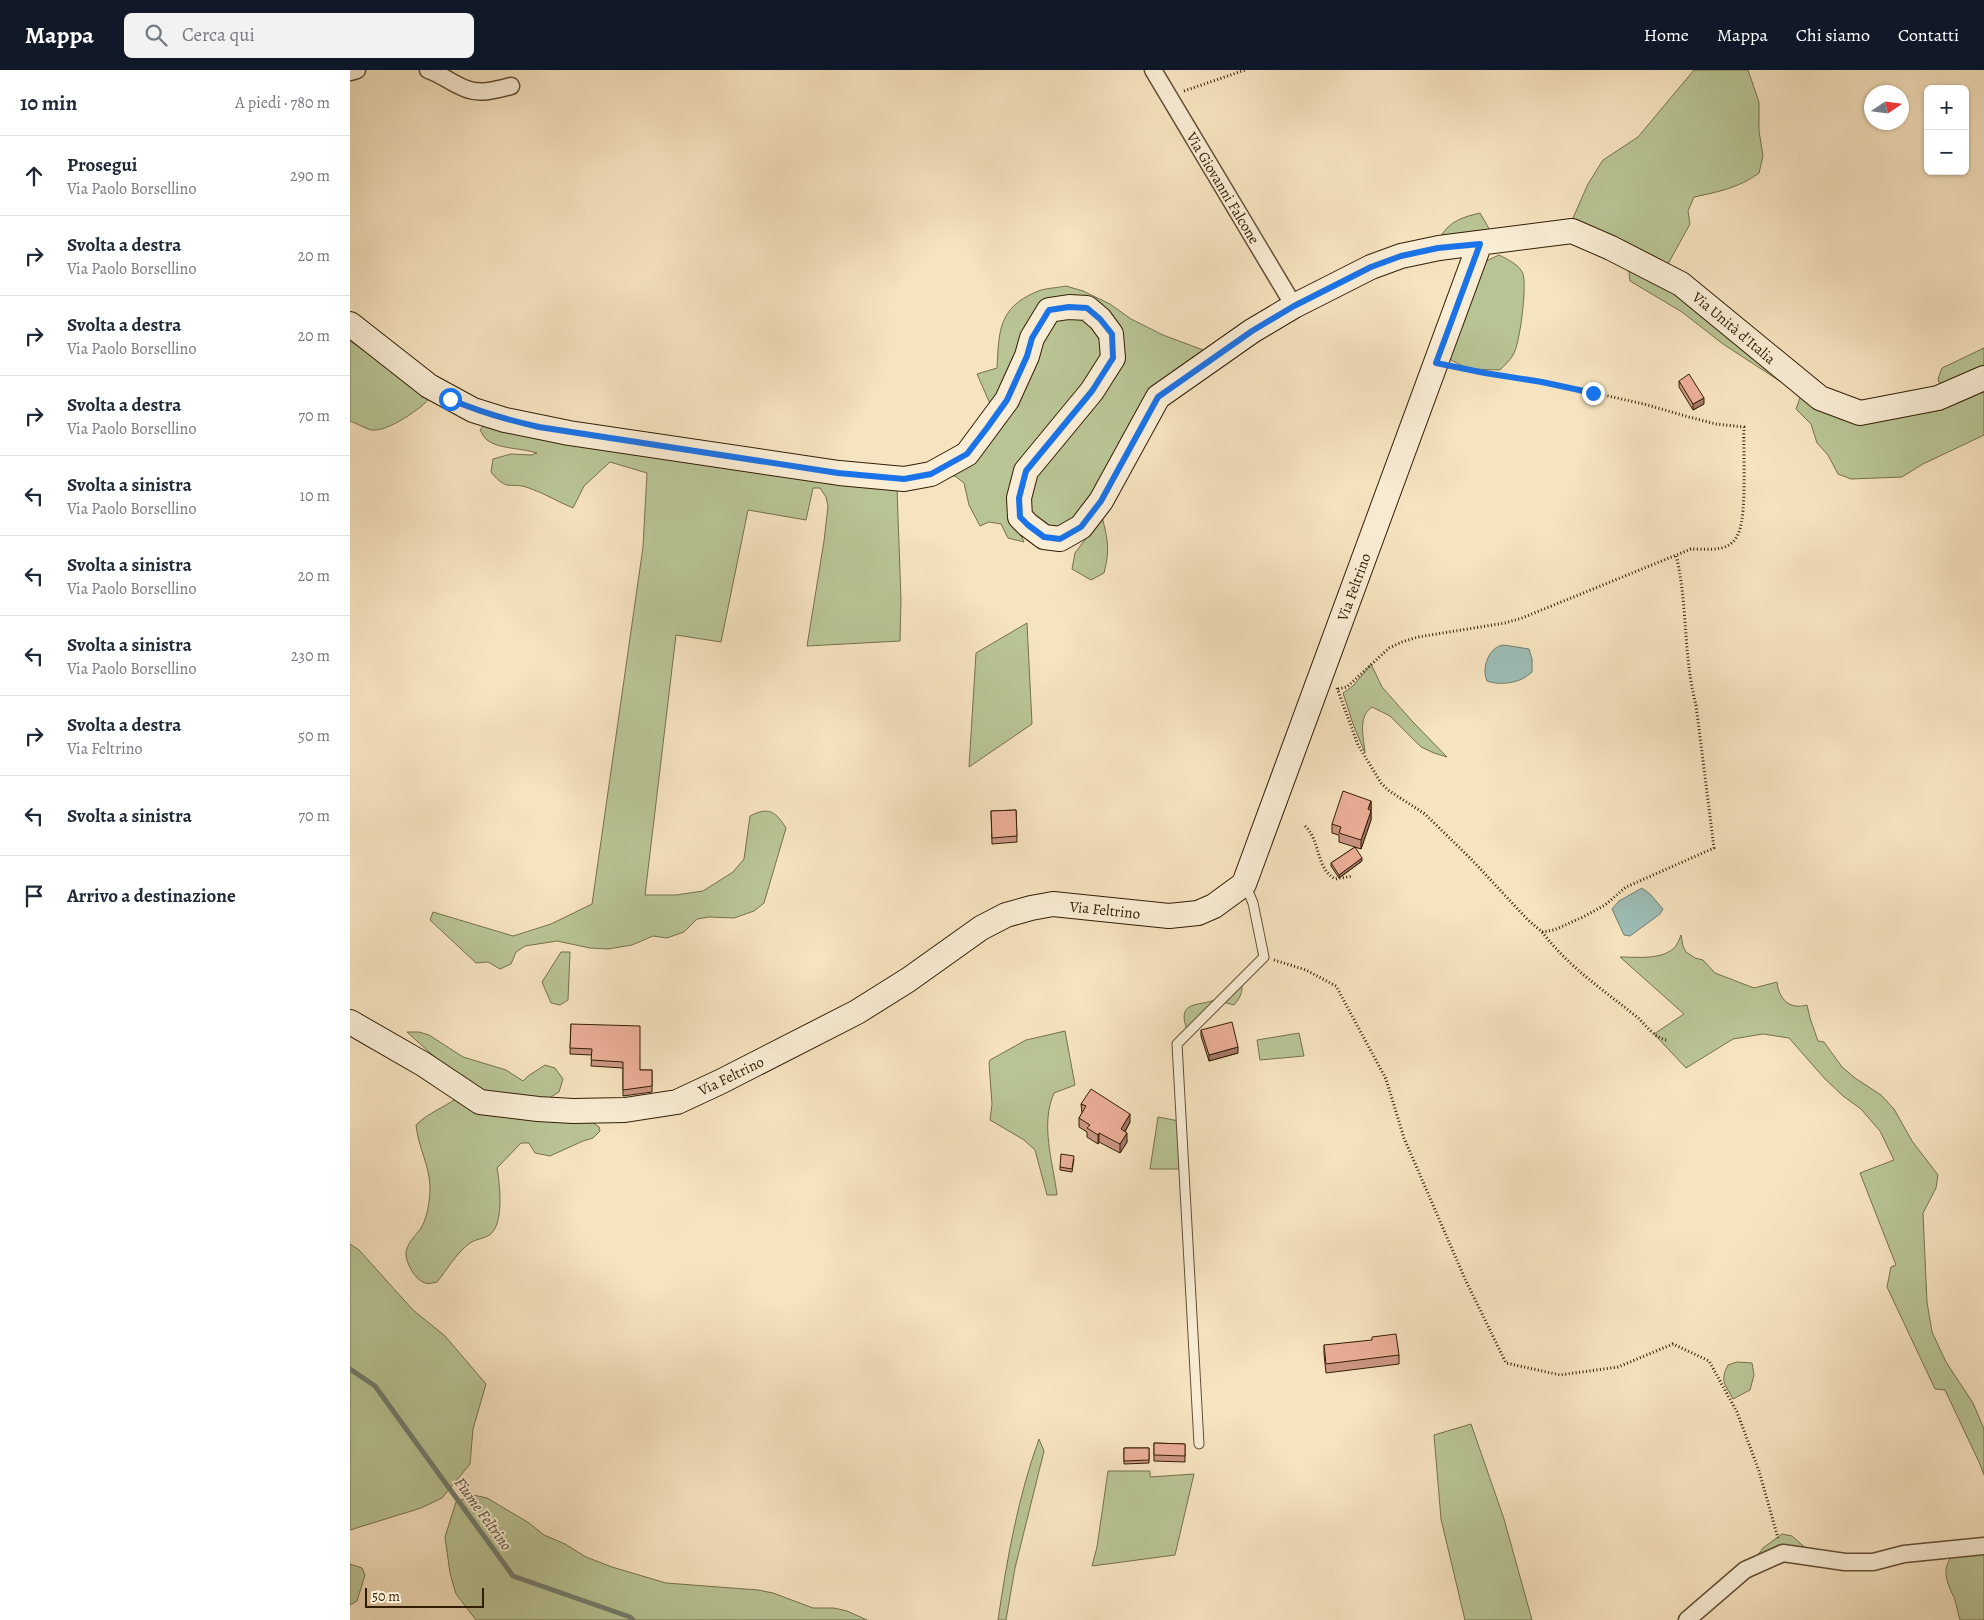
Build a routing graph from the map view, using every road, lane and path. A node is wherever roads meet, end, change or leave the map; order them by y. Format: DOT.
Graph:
graph roads {
  1 [pos="357,70"];
  2 [pos="1154,70"];
  3 [pos="1244,70"];
  4 [pos="433,71"];
  5 [pos="350,72"];
  6 [pos="512,86"];
  7 [pos="1169,97"];
  8 [pos="1480,244"];
  9 [pos="1294,306"];
  10 [pos="350,324"];
  11 [pos="1436,363"];
  12 [pos="1984,378"];
  13 [pos="1676,555"];
  14 [pos="1330,682"];
  15 [pos="1305,826"];
  16 [pos="1353,876"];
  17 [pos="1244,884"];
  18 [pos="1542,932"];
  19 [pos="1264,957"];
  20 [pos="350,1022"];
  21 [pos="1667,1040"];
  22 [pos="1199,1444"];
  23 [pos="1984,1546"];
  24 [pos="1783,1553"];
  25 [pos="1687,1620"];
  1 -- 5 [label="street"];
  2 -- 7 [label="street, Via Giovanni Falcone"];
  3 -- 7 [label="path"];
  4 -- 6 [label="street"];
  7 -- 9 [label="street, Via Giovanni Falcone"];
  8 -- 9 [label="street, Via Unità d'Italia"];
  8 -- 11 [label="street, Via Feltrino"];
  8 -- 12 [label="street, Via Unità d'Italia"];
  9 -- 10 [label="street, Via Unità d'Italia"];
  11 -- 13 [label="path"];
  11 -- 14 [label="street, Via Feltrino"];
  13 -- 14 [label="path"];
  13 -- 18 [label="path"];
  14 -- 17 [label="street, Via Feltrino"];
  14 -- 18 [label="path"];
  15 -- 16 [label="path"];
  17 -- 19 [label="lane"];
  17 -- 20 [label="street, Via Feltrino"];
  18 -- 21 [label="path"];
  19 -- 22 [label="lane"];
  19 -- 24 [label="path"];
  23 -- 24 [label="street"];
  24 -- 25 [label="street"];
}
